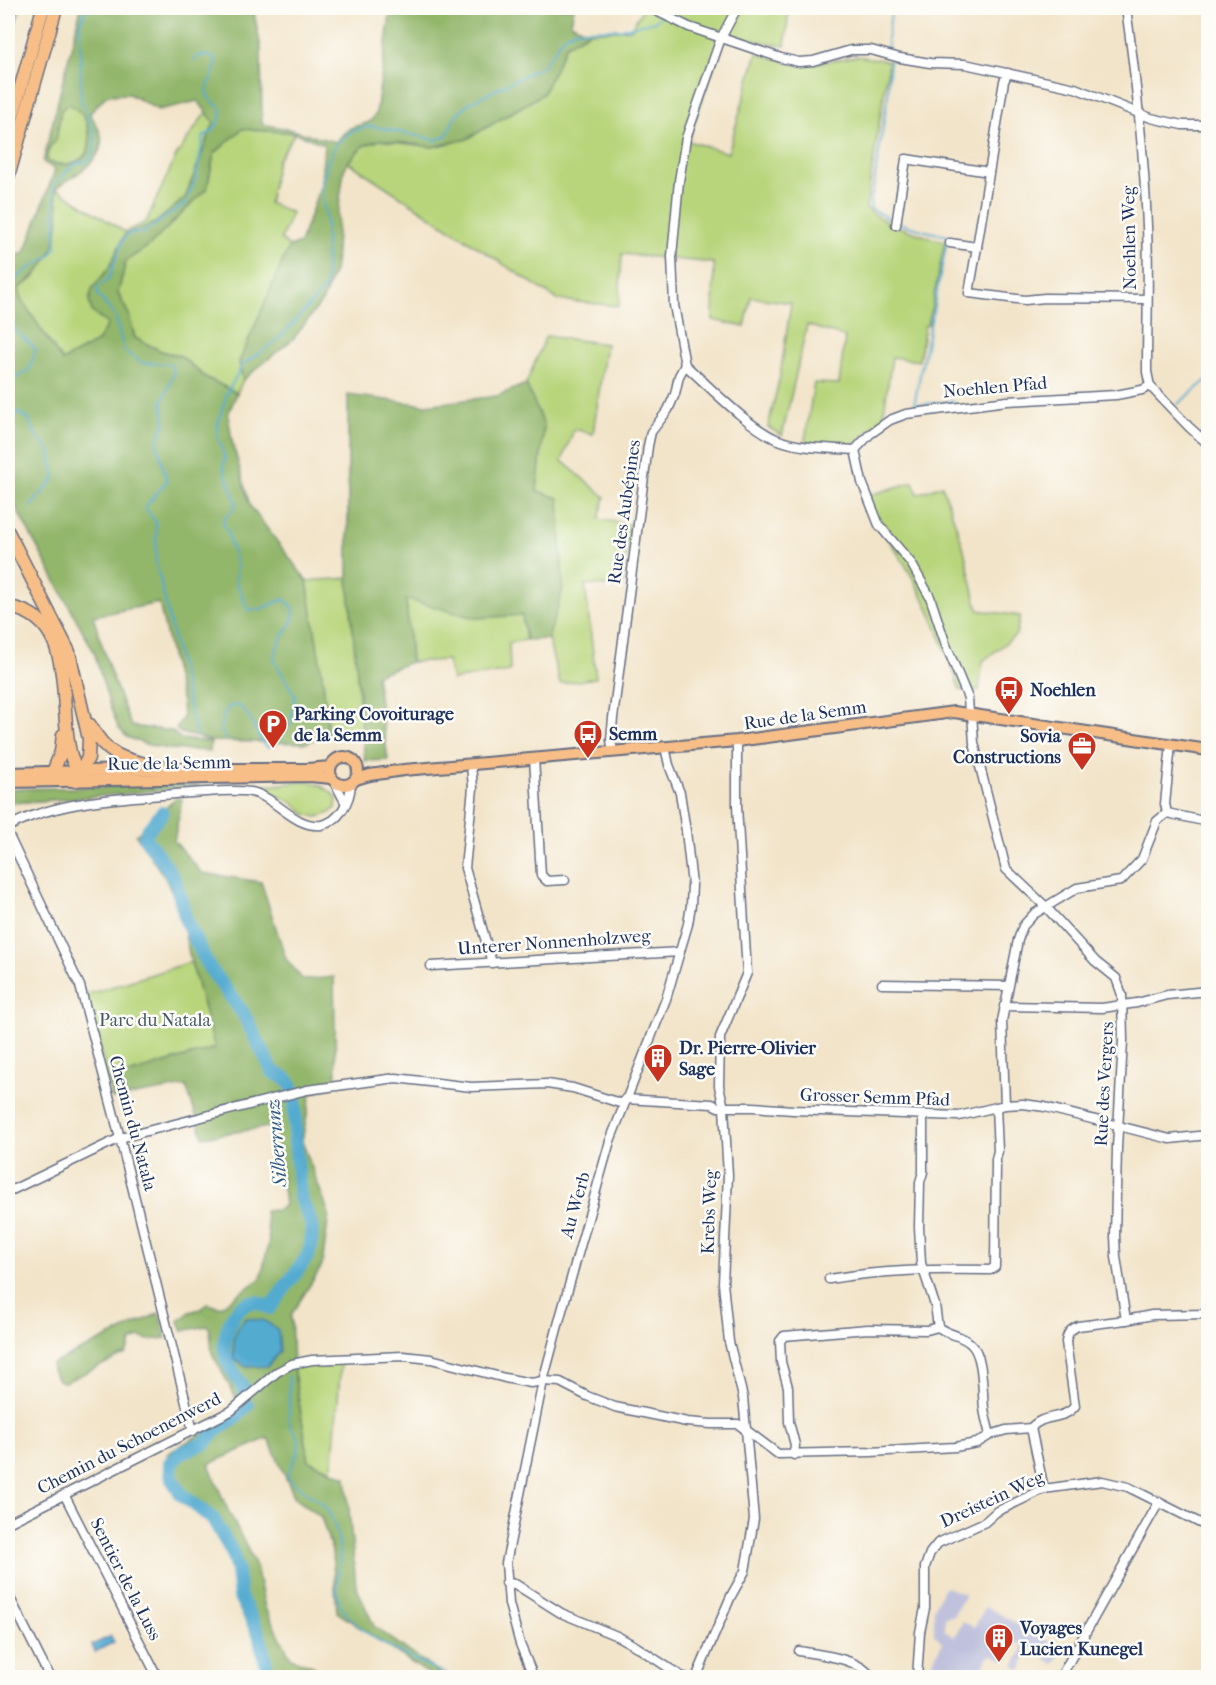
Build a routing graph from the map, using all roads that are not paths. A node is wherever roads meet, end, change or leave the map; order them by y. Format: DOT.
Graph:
graph roads {
  1 [pos="43,8"];
  2 [pos="56,8"];
  3 [pos="650,8"];
  4 [pos="737,8"];
  5 [pos="1126,8"];
  6 [pos="721,38"];
  7 [pos="1008,73"];
  8 [pos="1140,114"];
  9 [pos="1209,125"];
  10 [pos="8,132"];
  11 [pos="990,171"];
  12 [pos="8,177"];
  13 [pos="896,225"];
  14 [pos="950,243"];
  15 [pos="977,247"];
  16 [pos="1147,299"];
  17 [pos="685,365"];
  18 [pos="1150,386"];
  19 [pos="1209,444"];
  20 [pos="855,450"];
  21 [pos="8,532"];
  22 [pos="8,607"];
  23 [pos="64,713"];
  24 [pos="971,714"];
  25 [pos="85,716"];
  26 [pos="737,741"];
  27 [pos="1171,744"];
  28 [pos="665,747"];
  29 [pos="1209,750"];
  30 [pos="613,752"];
  31 [pos="534,759"];
  32 [pos="471,764"];
  33 [pos="358,766"];
  34 [pos="168,769"];
  35 [pos="405,770"];
  36 [pos="53,772"];
  37 [pos="8,773"];
  38 [pos="332,776"];
  39 [pos="79,778"];
  40 [pos="8,782"];
  41 [pos="353,782"];
  42 [pos="345,802"];
  43 [pos="1167,813"];
  44 [pos="1209,822"];
  45 [pos="8,827"];
  46 [pos="8,834"];
  47 [pos="565,880"];
  48 [pos="1046,907"];
  49 [pos="680,952"];
  50 [pos="492,963"];
  51 [pos="431,966"];
  52 [pos="882,984"];
  53 [pos="1008,986"];
  54 [pos="1209,991"];
  55 [pos="1004,1006"];
  56 [pos="1124,1006"];
  57 [pos="624,1102"];
  58 [pos="1000,1106"];
  59 [pos="724,1107"];
  60 [pos="923,1115"];
  61 [pos="1119,1126"];
  62 [pos="1209,1135"];
  63 [pos="120,1138"];
  64 [pos="8,1192"];
  65 [pos="922,1269"];
  66 [pos="829,1279"];
  67 [pos="1209,1314"];
  68 [pos="1126,1320"];
  69 [pos="938,1327"];
  70 [pos="543,1380"];
  71 [pos="1031,1428"];
  72 [pos="746,1429"];
  73 [pos="193,1431"];
  74 [pos="990,1435"];
  75 [pos="794,1455"];
  76 [pos="1044,1489"];
  77 [pos="65,1496"];
  78 [pos="1159,1502"];
  79 [pos="8,1523"];
  80 [pos="1209,1527"];
  81 [pos="506,1583"];
  82 [pos="8,1594"];
  83 [pos="799,1650"];
  84 [pos="50,1677"];
  85 [pos="158,1677"];
  86 [pos="534,1677"];
  87 [pos="687,1677"];
  88 [pos="696,1677"];
  89 [pos="872,1677"];
  90 [pos="917,1677"];
  91 [pos="1060,1677"];
  1 -- 10 [label="highway"];
  2 -- 12 [label="highway"];
  3 -- 6 [label="street"];
  4 -- 6 [label="street, Rue des Aubépines"];
  5 -- 8 [label="street, Noehlen Weg"];
  6 -- 7 [label="street"];
  6 -- 17 [label="street, Rue des Aubépines"];
  7 -- 8 [label="street"];
  7 -- 11 [label="street"];
  8 -- 9 [label="street"];
  8 -- 16 [label="street, Noehlen Weg"];
  11 -- 13 [label="street"];
  11 -- 15 [label="street"];
  14 -- 15 [label="street"];
  15 -- 16 [label="street"];
  16 -- 18 [label="street, Noehlen Weg"];
  17 -- 20 [label="street"];
  17 -- 30 [label="street, Rue des Aubépines"];
  18 -- 19 [label="street"];
  18 -- 20 [label="street, Noehlen Pfad"];
  20 -- 24 [label="street, Rue des Vergers"];
  21 -- 25 [label="highway"];
  22 -- 23 [label="highway"];
  23 -- 36 [label="highway"];
  23 -- 39 [label="highway"];
  24 -- 26 [label="main road, Rue de la Semm"];
  24 -- 27 [label="main road, Rue de la Semm"];
  24 -- 48 [label="street, Rue des Vergers"];
  25 -- 34 [label="highway"];
  25 -- 39 [label="highway"];
  26 -- 28 [label="main road, Rue de la Semm"];
  26 -- 59 [label="street, Krebs Weg"];
  27 -- 29 [label="main road, Rue de la Semm"];
  27 -- 43 [label="street"];
  28 -- 30 [label="main road, Rue de la Semm"];
  28 -- 49 [label="street, Au Werb"];
  30 -- 31 [label="main road, Rue de la Semm"];
  31 -- 32 [label="main road, Rue de la Semm"];
  31 -- 47 [label="street"];
  32 -- 35 [label="main road, Rue de la Semm"];
  32 -- 50 [label="street"];
  33 -- 35 [label="main road, Rue de la Semm"];
  33 -- 38 [label="main road"];
  33 -- 41 [label="main road"];
  34 -- 38 [label="main road, Rue de la Semm"];
  34 -- 39 [label="main road, Rue de la Semm"];
  35 -- 41 [label="main road, Rue de la Semm"];
  36 -- 37 [label="main road, Rue de la Semm"];
  36 -- 39 [label="main road, Rue de la Semm"];
  38 -- 39 [label="main road, Rue de la Semm"];
  38 -- 41 [label="main road"];
  38 -- 42 [label="street"];
  39 -- 40 [label="main road, Rue de la Semm"];
  41 -- 42 [label="street"];
  42 -- 45 [label="street"];
  43 -- 44 [label="street"];
  43 -- 48 [label="street"];
  46 -- 63 [label="street, Chemin du Natala"];
  48 -- 53 [label="street"];
  48 -- 56 [label="street, Rue des Vergers"];
  49 -- 50 [label="street, Unterer Nonnenholzweg"];
  49 -- 57 [label="street, Au Werb"];
  50 -- 51 [label="street, Unterer Nonnenholzweg"];
  52 -- 53 [label="street"];
  53 -- 55 [label="street"];
  54 -- 56 [label="street"];
  55 -- 56 [label="street"];
  55 -- 58 [label="street"];
  56 -- 61 [label="street, Rue des Vergers"];
  57 -- 59 [label="street, Grosser Semm Pfad"];
  57 -- 63 [label="street, Grosser Semm Pfad"];
  57 -- 70 [label="street, Au Werb"];
  58 -- 60 [label="street, Grosser Semm Pfad"];
  58 -- 61 [label="street, Grosser Semm Pfad"];
  58 -- 65 [label="street"];
  59 -- 60 [label="street, Grosser Semm Pfad"];
  59 -- 72 [label="street, Krebs Weg"];
  60 -- 65 [label="street"];
  61 -- 62 [label="street, Grosser Semm Pfad"];
  61 -- 68 [label="street, Rue des Vergers"];
  63 -- 64 [label="street, Grosser Semm Pfad"];
  63 -- 73 [label="street, Chemin du Natala"];
  65 -- 66 [label="street"];
  65 -- 69 [label="street"];
  67 -- 68 [label="street"];
  68 -- 71 [label="street"];
  69 -- 74 [label="street"];
  69 -- 75 [label="street"];
  70 -- 72 [label="street, Chemin du Schoenenwerd"];
  70 -- 73 [label="street, Chemin du Schoenenwerd"];
  70 -- 81 [label="street, Au Werb"];
  71 -- 74 [label="street, Chemin du Schoenenwerd"];
  71 -- 76 [label="street"];
  72 -- 75 [label="street, Chemin du Schoenenwerd"];
  72 -- 88 [label="street, Krebs Weg"];
  73 -- 77 [label="street, Chemin du Schoenenwerd"];
  74 -- 75 [label="street, Chemin du Schoenenwerd"];
  76 -- 78 [label="street, Dreistein Weg"];
  76 -- 90 [label="street, Dreistein Weg"];
  77 -- 79 [label="street, Chemin du Schoenenwerd"];
  77 -- 85 [label="street, Sentier de la Luss"];
  78 -- 80 [label="street, Dreistein Weg"];
  78 -- 91 [label="street"];
  81 -- 86 [label="street, Au Werb"];
  81 -- 87 [label="street"];
  82 -- 84 [label="street"];
  83 -- 89 [label="street"];
}
